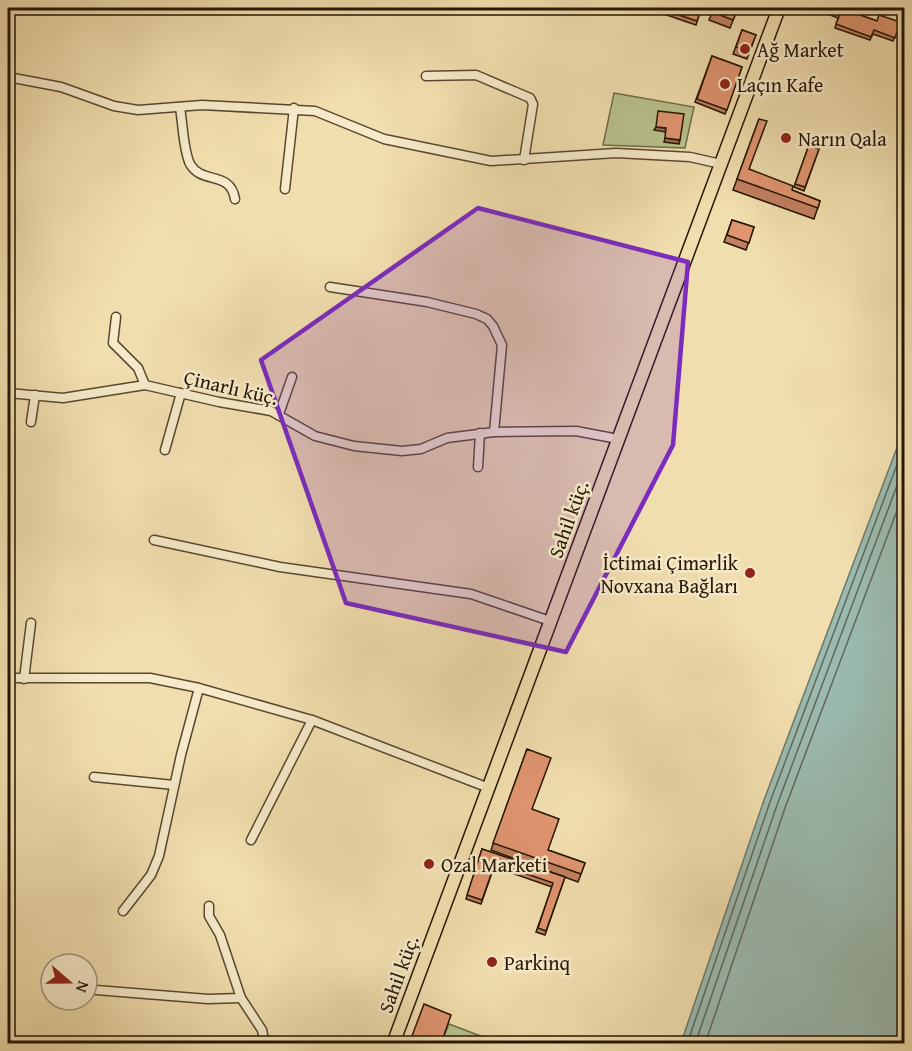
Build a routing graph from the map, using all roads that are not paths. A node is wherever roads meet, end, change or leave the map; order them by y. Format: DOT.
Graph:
graph roads {
  1 [pos="779,8"];
  2 [pos="426,76"];
  3 [pos="8,77"];
  4 [pos="180,108"];
  5 [pos="294,108"];
  6 [pos="524,160"];
  7 [pos="721,164"];
  8 [pos="285,189"];
  9 [pos="235,199"];
  10 [pos="330,287"];
  11 [pos="116,317"];
  12 [pos="292,377"];
  13 [pos="146,385"];
  14 [pos="8,393"];
  15 [pos="181,393"];
  16 [pos="35,395"];
  17 [pos="279,414"];
  18 [pos="31,422"];
  19 [pos="494,432"];
  20 [pos="480,433"];
  21 [pos="618,439"];
  22 [pos="165,450"];
  23 [pos="478,467"];
  24 [pos="154,540"];
  25 [pos="550,621"];
  26 [pos="31,623"];
  27 [pos="8,678"];
  28 [pos="24,679"];
  29 [pos="199,688"];
  30 [pos="312,720"];
  31 [pos="94,777"];
  32 [pos="174,785"];
  33 [pos="489,788"];
  34 [pos="251,840"];
  35 [pos="209,906"];
  36 [pos="123,912"];
  37 [pos="99,990"];
  38 [pos="241,998"];
  39 [pos="265,1044"];
  40 [pos="393,1044"];
  1 -- 7 [label="main road, Sahil küç."];
  2 -- 6 [label="street"];
  3 -- 4 [label="street"];
  4 -- 5 [label="street"];
  4 -- 9 [label="street"];
  5 -- 6 [label="street"];
  5 -- 8 [label="street"];
  6 -- 7 [label="street"];
  7 -- 21 [label="main road, Sahil küç."];
  10 -- 19 [label="street"];
  11 -- 13 [label="street"];
  12 -- 17 [label="street"];
  13 -- 15 [label="street, Çinarlı küç."];
  13 -- 16 [label="street, Çinarlı küç."];
  14 -- 16 [label="street, Çinarlı küç."];
  15 -- 17 [label="street, Çinarlı küç."];
  15 -- 22 [label="street"];
  16 -- 18 [label="street"];
  17 -- 20 [label="street, Çinarlı küç."];
  19 -- 20 [label="street, Çinarlı küç."];
  19 -- 21 [label="street, Çinarlı küç."];
  20 -- 23 [label="street"];
  21 -- 25 [label="main road, Sahil küç."];
  24 -- 25 [label="street"];
  25 -- 33 [label="main road, Sahil küç."];
  26 -- 28 [label="street"];
  27 -- 28 [label="street"];
  28 -- 29 [label="street"];
  29 -- 30 [label="street"];
  29 -- 32 [label="street"];
  30 -- 33 [label="street"];
  30 -- 34 [label="street"];
  31 -- 32 [label="street"];
  32 -- 36 [label="street"];
  33 -- 40 [label="main road, Sahil küç."];
  35 -- 38 [label="street"];
  37 -- 38 [label="street"];
  38 -- 39 [label="street"];
}
